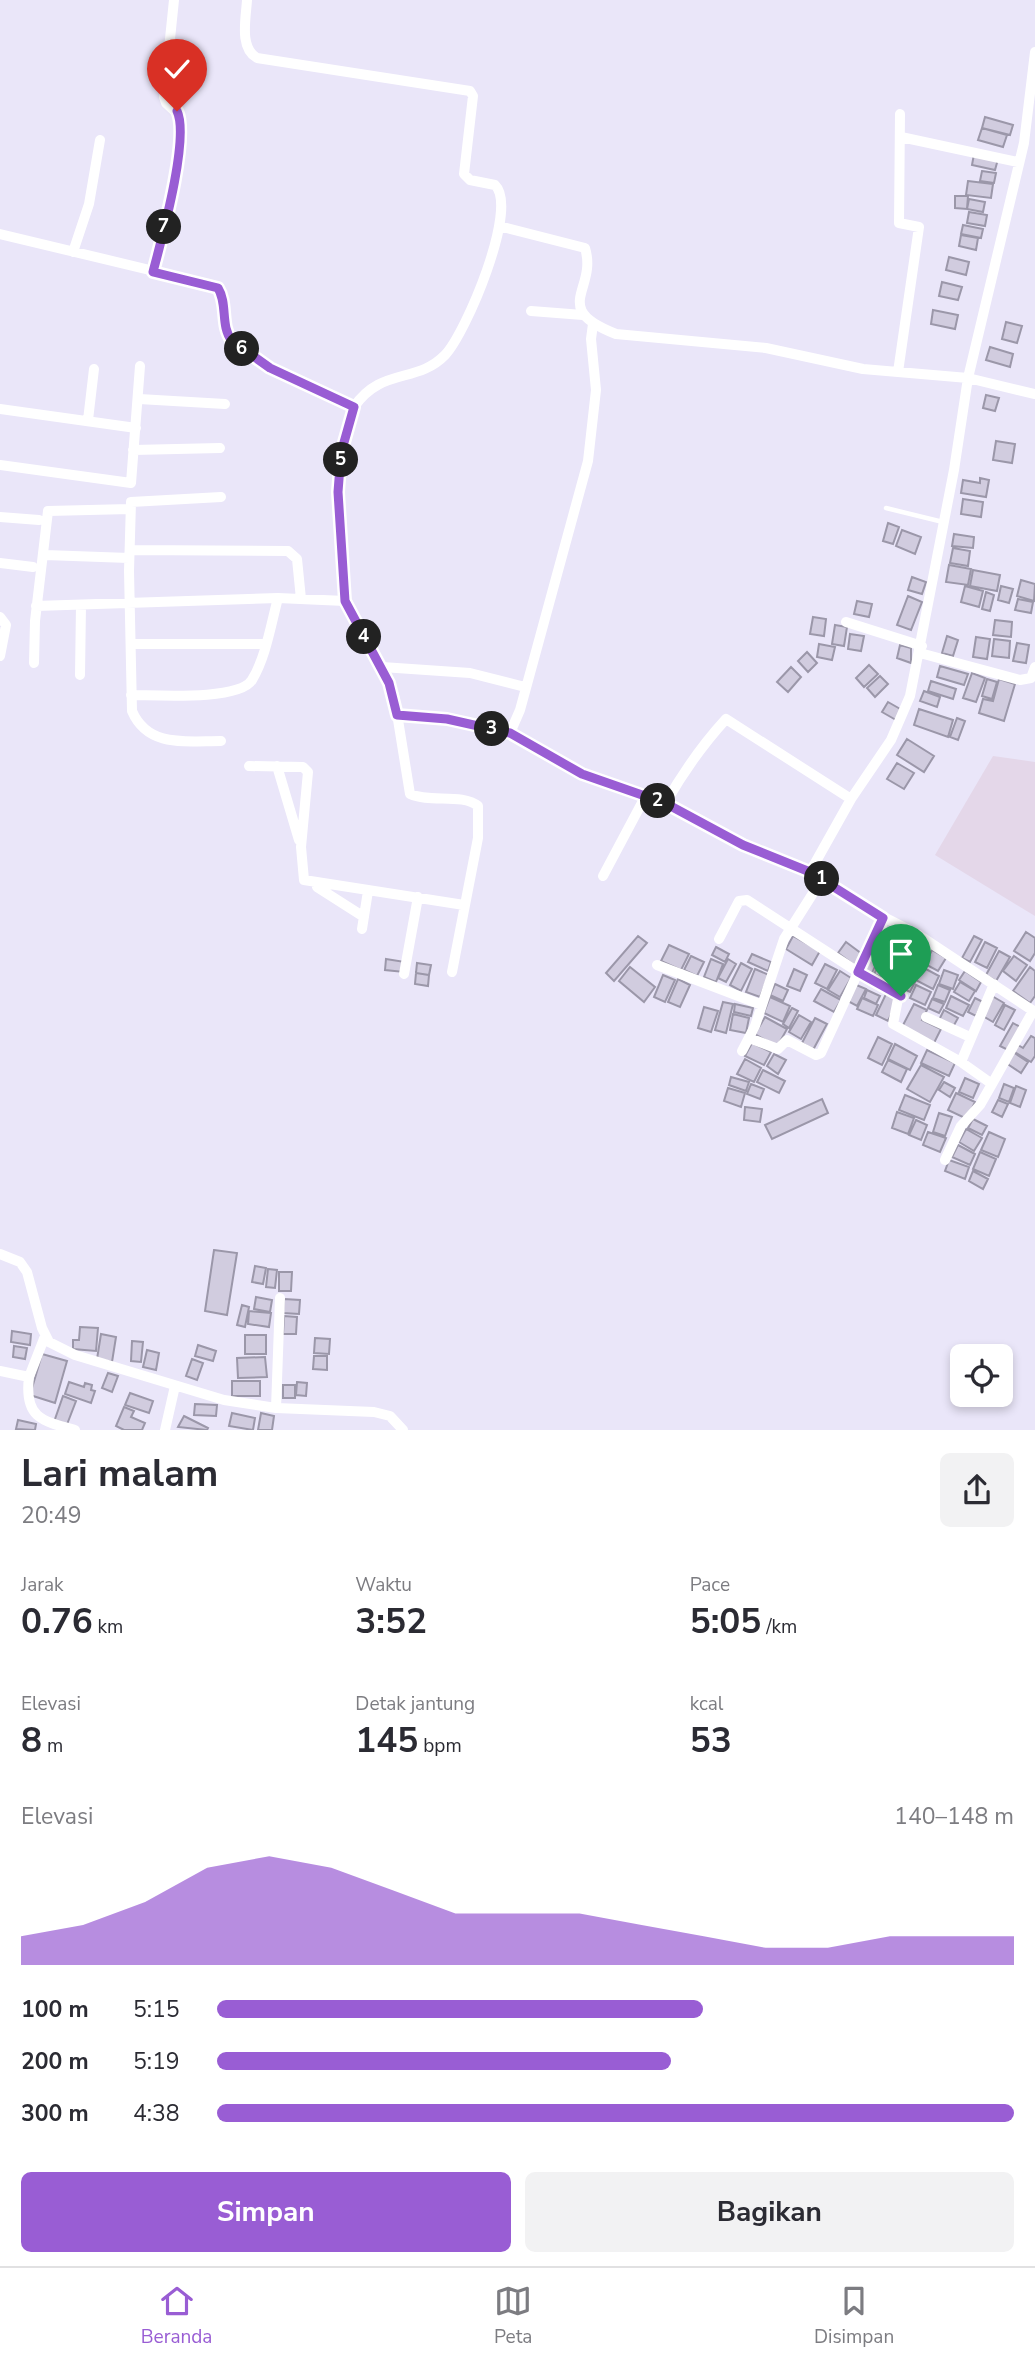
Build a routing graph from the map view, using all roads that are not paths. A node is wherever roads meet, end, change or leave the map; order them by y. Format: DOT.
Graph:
graph roads {
  1 [pos="174,0"];
  2 [pos="247,0"];
  3 [pos="1035,52"];
  4 [pos="900,114"];
  5 [pos="901,137"];
  6 [pos="100,140"];
  7 [pos="1018,162"];
  8 [pos="499,226"];
  9 [pos="0,234"];
  10 [pos="73,252"];
  11 [pos="153,272"];
  12 [pos="531,311"];
  13 [pos="583,315"];
  14 [pos="593,324"];
  15 [pos="140,366"];
  16 [pos="94,369"];
  17 [pos="898,372"];
  18 [pos="968,378"];
  19 [pos="1034,394"];
  20 [pos="139,400"];
  21 [pos="225,404"];
  22 [pos="354,407"];
  23 [pos="0,409"];
  24 [pos="88,420"];
  25 [pos="136,428"];
  26 [pos="220,448"];
  27 [pos="133,450"];
  28 [pos="0,465"];
  29 [pos="221,497"];
  30 [pos="886,508"];
  31 [pos="130,509"];
  32 [pos="0,517"];
  33 [pos="39,520"];
  34 [pos="943,522"];
  35 [pos="129,554"];
  36 [pos="45,555"];
  37 [pos="0,563"];
  38 [pos="33,566"];
  39 [pos="278,598"];
  40 [pos="301,599"];
  41 [pos="345,601"];
  42 [pos="129,604"];
  43 [pos="81,605"];
  44 [pos="36,606"];
  45 [pos="0,617"];
  46 [pos="846,622"];
  47 [pos="131,644"];
  48 [pos="265,644"];
  49 [pos="921,650"];
  50 [pos="0,656"];
  51 [pos="34,663"];
  52 [pos="382,667"];
  53 [pos="1035,667"];
  54 [pos="80,675"];
  55 [pos="525,687"];
  56 [pos="131,695"];
  57 [pos="397,715"];
  58 [pos="510,733"];
  59 [pos="221,741"];
  60 [pos="249,766"];
  61 [pos="277,766"];
  62 [pos="645,797"];
  63 [pos="850,799"];
  64 [pos="665,803"];
  65 [pos="301,847"];
  66 [pos="810,872"];
  67 [pos="603,876"];
  68 [pos="822,879"];
  69 [pos="313,884"];
  70 [pos="368,891"];
  71 [pos="418,897"];
  72 [pos="464,905"];
  73 [pos="364,917"];
  74 [pos="883,918"];
  75 [pos="362,929"];
  76 [pos="789,929"];
  77 [pos="719,939"];
  78 [pos="657,965"];
  79 [pos="452,972"];
  80 [pos="858,972"];
  81 [pos="404,974"];
  82 [pos="993,984"];
  83 [pos="762,1005"];
  84 [pos="1034,1011"];
  85 [pos="926,1017"];
  86 [pos="970,1037"];
  87 [pos="749,1038"];
  88 [pos="742,1051"];
  89 [pos="961,1062"];
  90 [pos="992,1084"];
  91 [pos="945,1160"];
  92 [pos="0,1254"];
  93 [pos="280,1298"];
  94 [pos="45,1336"];
  95 [pos="0,1371"];
  96 [pos="29,1377"];
  97 [pos="174,1386"];
  98 [pos="276,1408"];
  99 [pos="75,1430"];
  100 [pos="165,1430"];
  101 [pos="403,1430"];
  1 -- 11 [label="street"];
  2 -- 8 [label="street"];
  3 -- 7 [label="street"];
  4 -- 5 [label="street"];
  5 -- 7 [label="street"];
  5 -- 17 [label="street"];
  6 -- 10 [label="street"];
  7 -- 18 [label="street"];
  8 -- 13 [label="street"];
  8 -- 22 [label="street"];
  9 -- 10 [label="street"];
  10 -- 11 [label="street"];
  11 -- 22 [label="street"];
  12 -- 13 [label="street"];
  13 -- 14 [label="street"];
  14 -- 17 [label="street"];
  14 -- 55 [label="street"];
  15 -- 20 [label="street"];
  16 -- 24 [label="street"];
  17 -- 18 [label="street"];
  18 -- 19 [label="street"];
  18 -- 34 [label="street"];
  20 -- 21 [label="street"];
  20 -- 25 [label="street"];
  22 -- 41 [label="street"];
  23 -- 24 [label="street"];
  24 -- 25 [label="street"];
  25 -- 27 [label="street"];
  26 -- 27 [label="street"];
  27 -- 28 [label="street"];
  29 -- 31 [label="street"];
  30 -- 34 [label="lane"];
  31 -- 35 [label="street"];
  31 -- 36 [label="street"];
  32 -- 33 [label="street"];
  34 -- 49 [label="street"];
  35 -- 36 [label="street"];
  35 -- 40 [label="street"];
  35 -- 42 [label="street"];
  36 -- 44 [label="street"];
  37 -- 38 [label="street"];
  39 -- 40 [label="street"];
  39 -- 42 [label="street"];
  39 -- 48 [label="street"];
  40 -- 41 [label="street"];
  41 -- 52 [label="street"];
  42 -- 43 [label="street"];
  42 -- 47 [label="street"];
  43 -- 44 [label="street"];
  43 -- 54 [label="street"];
  44 -- 51 [label="street"];
  45 -- 50 [label="street"];
  46 -- 49 [label="street"];
  47 -- 48 [label="street"];
  47 -- 56 [label="street"];
  48 -- 56 [label="street"];
  49 -- 53 [label="street"];
  49 -- 63 [label="street"];
  52 -- 55 [label="street"];
  52 -- 57 [label="street"];
  55 -- 58 [label="street"];
  56 -- 59 [label="street"];
  57 -- 58 [label="street"];
  57 -- 72 [label="street"];
  58 -- 62 [label="street"];
  60 -- 61 [label="street"];
  61 -- 65 [label="street"];
  61 -- 65 [label="street"];
  62 -- 64 [label="street"];
  62 -- 67 [label="street"];
  63 -- 64 [label="street"];
  63 -- 66 [label="street"];
  64 -- 66 [label="street"];
  65 -- 69 [label="street"];
  66 -- 68 [label="street"];
  68 -- 74 [label="street"];
  68 -- 76 [label="street"];
  69 -- 70 [label="street"];
  69 -- 73 [label="street"];
  70 -- 71 [label="street"];
  70 -- 73 [label="street"];
  71 -- 72 [label="street"];
  71 -- 81 [label="street"];
  72 -- 79 [label="street"];
  73 -- 75 [label="street"];
  74 -- 80 [label="street"];
  74 -- 82 [label="street"];
  76 -- 77 [label="street"];
  76 -- 80 [label="street"];
  76 -- 83 [label="street"];
  78 -- 83 [label="street"];
  80 -- 87 [label="street"];
  80 -- 89 [label="street"];
  82 -- 84 [label="street"];
  82 -- 86 [label="street"];
  83 -- 87 [label="street"];
  84 -- 90 [label="street"];
  85 -- 86 [label="street"];
  86 -- 89 [label="street"];
  87 -- 88 [label="street"];
  89 -- 90 [label="street"];
  90 -- 91 [label="street"];
  92 -- 94 [label="street"];
  93 -- 98 [label="street"];
  94 -- 96 [label="street"];
  94 -- 97 [label="street"];
  95 -- 96 [label="street"];
  96 -- 99 [label="street"];
  97 -- 98 [label="street"];
  97 -- 100 [label="street"];
  98 -- 101 [label="street"];
}
